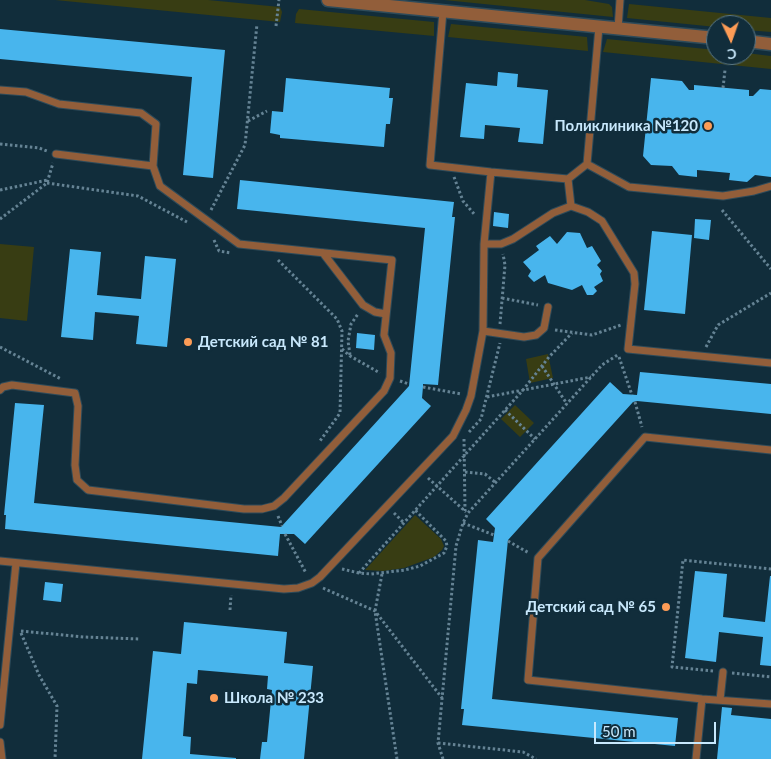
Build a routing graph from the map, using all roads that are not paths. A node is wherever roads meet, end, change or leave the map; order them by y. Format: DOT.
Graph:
graph roads {
  1 [pos="328,0"];
  2 [pos="620,0"];
  3 [pos="443,11"];
  4 [pos="599,27"];
  5 [pos="618,29"];
  6 [pos="706,37"];
  7 [pos="756,42"];
  8 [pos="771,44"];
  9 [pos="0,90"];
  10 [pos="56,154"];
  11 [pos="587,164"];
  12 [pos="153,166"];
  13 [pos="491,172"];
  14 [pos="568,178"];
  15 [pos="771,186"];
  16 [pos="571,206"];
  17 [pos="484,244"];
  18 [pos="322,253"];
  19 [pos="548,308"];
  20 [pos="386,314"];
  21 [pos="483,331"];
  22 [pos="771,363"];
  23 [pos="0,390"];
  24 [pos="771,450"];
  25 [pos="0,561"];
  26 [pos="16,563"];
  27 [pos="723,672"];
  28 [pos="702,699"];
  29 [pos="720,700"];
  30 [pos="771,704"];
  31 [pos="0,724"];
  32 [pos="0,742"];
  33 [pos="2,759"];
  34 [pos="696,759"];
  1 -- 3 [label="street"];
  2 -- 5 [label="lane"];
  3 -- 4 [label="street"];
  3 -- 13 [label="lane"];
  4 -- 5 [label="street"];
  4 -- 11 [label="lane"];
  5 -- 6 [label="street"];
  7 -- 8 [label="street"];
  9 -- 12 [label="lane"];
  10 -- 12 [label="lane"];
  11 -- 14 [label="lane"];
  11 -- 15 [label="lane"];
  12 -- 18 [label="lane"];
  13 -- 14 [label="lane"];
  13 -- 17 [label="lane"];
  14 -- 16 [label="lane"];
  16 -- 17 [label="lane"];
  16 -- 22 [label="lane"];
  17 -- 21 [label="lane"];
  18 -- 20 [label="lane"];
  18 -- 20 [label="lane"];
  19 -- 21 [label="lane"];
  20 -- 23 [label="lane"];
  21 -- 26 [label="lane"];
  24 -- 28 [label="lane"];
  25 -- 26 [label="lane"];
  26 -- 31 [label="lane"];
  27 -- 29 [label="lane"];
  28 -- 29 [label="lane"];
  28 -- 34 [label="lane"];
  29 -- 30 [label="lane"];
  32 -- 33 [label="lane"];
}
